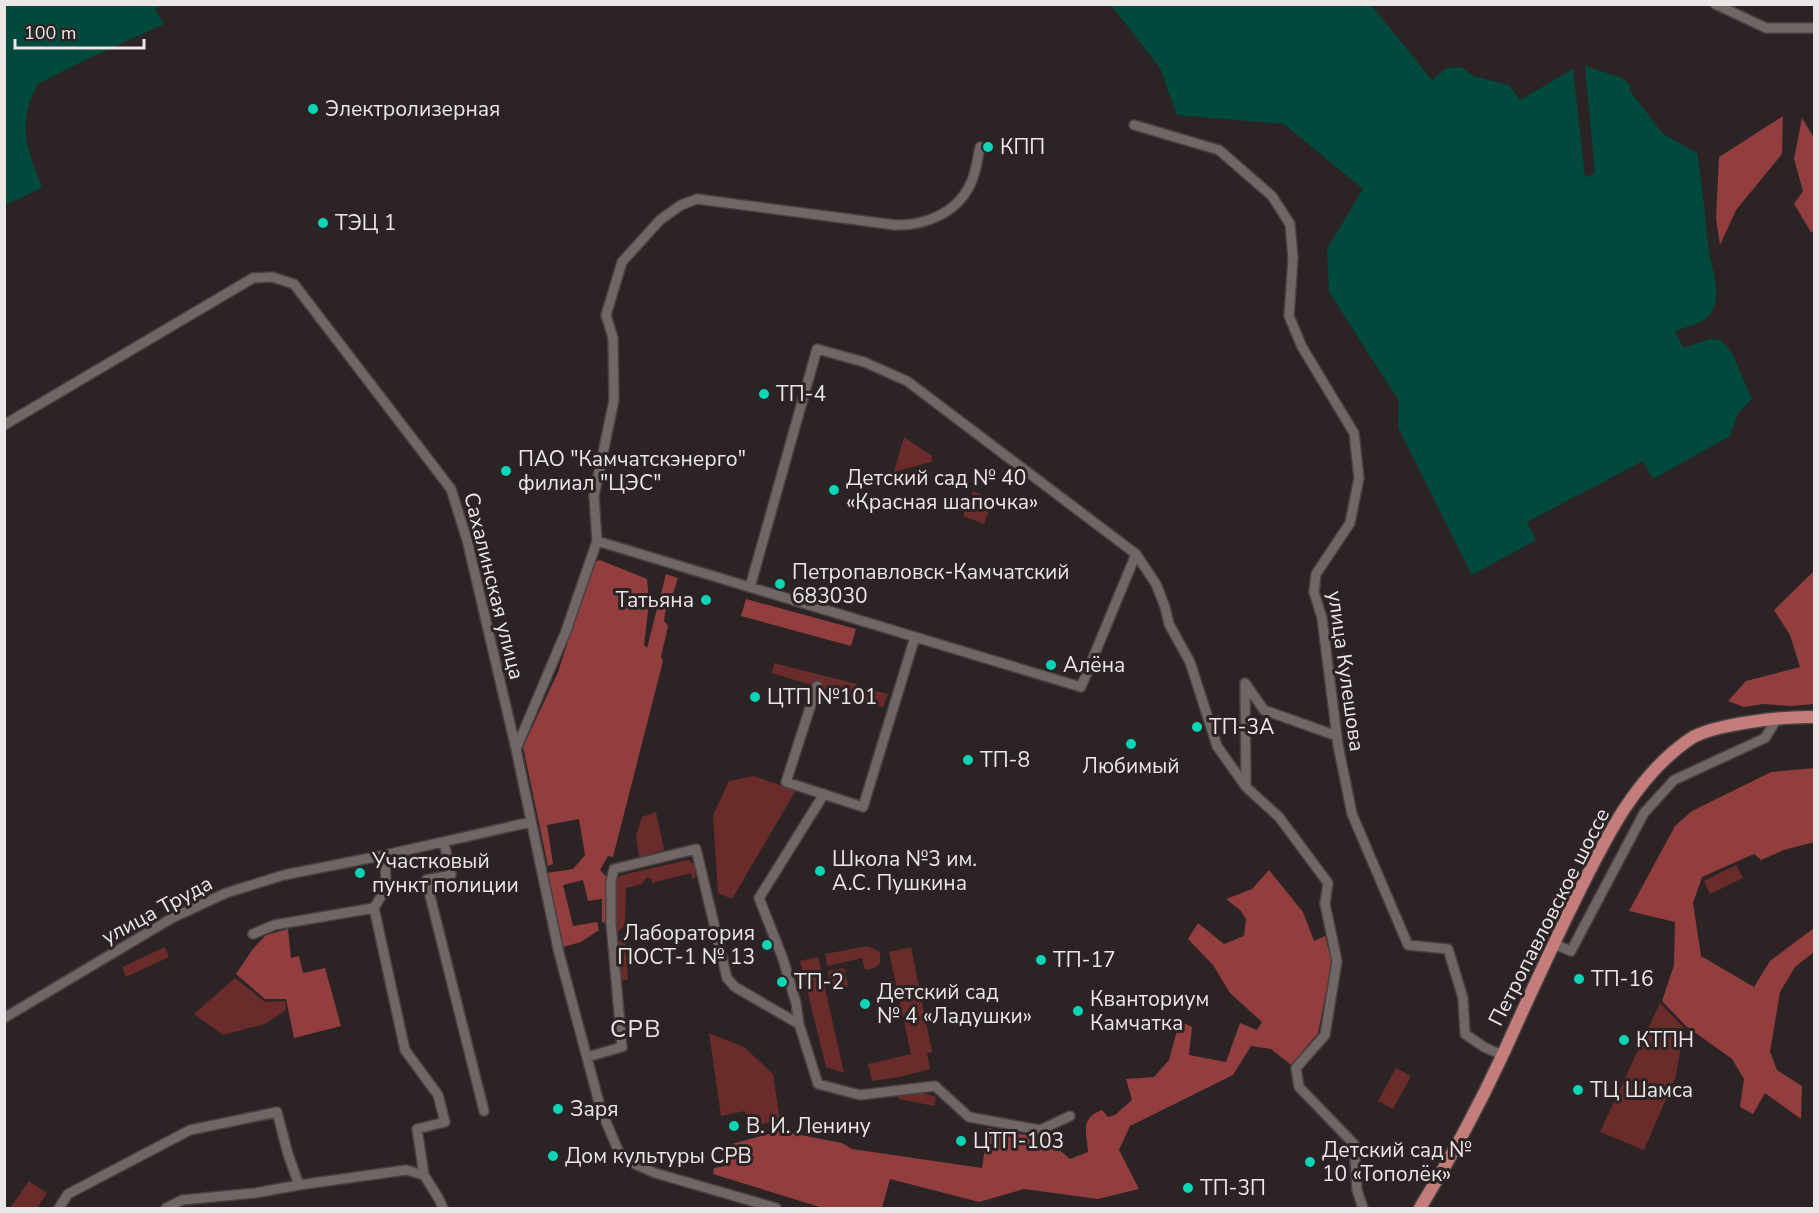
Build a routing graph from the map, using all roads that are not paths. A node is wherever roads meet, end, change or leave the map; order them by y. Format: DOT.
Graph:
graph roads {
  1 [pos="1715,4"];
  2 [pos="1815,28"];
  3 [pos="1134,125"];
  4 [pos="980,147"];
  5 [pos="4,425"];
  6 [pos="597,542"];
  7 [pos="1136,554"];
  8 [pos="750,587"];
  9 [pos="915,637"];
  10 [pos="817,686"];
  11 [pos="1815,717"];
  12 [pos="1777,719"];
  13 [pos="1337,736"];
  14 [pos="516,749"];
  15 [pos="1246,787"];
  16 [pos="824,794"];
  17 [pos="531,822"];
  18 [pos="444,842"];
  19 [pos="385,855"];
  20 [pos="374,908"];
  21 [pos="253,934"];
  22 [pos="1554,944"];
  23 [pos="4,1018"];
  24 [pos="799,1024"];
  25 [pos="1502,1055"];
  26 [pos="587,1057"];
  27 [pos="484,1111"];
  28 [pos="1070,1116"];
  29 [pos="424,1175"];
  30 [pos="299,1185"];
  31 [pos="59,1209"];
  32 [pos="166,1209"];
  33 [pos="443,1209"];
  34 [pos="776,1209"];
  35 [pos="1363,1209"];
  36 [pos="1420,1209"];
  1 -- 2 [label="street"];
  3 -- 13 [label="street, улица Кулешова"];
  4 -- 6 [label="street"];
  5 -- 14 [label="street, Сахалинская улица"];
  6 -- 8 [label="street"];
  6 -- 14 [label="street"];
  7 -- 8 [label="street"];
  7 -- 9 [label="street"];
  7 -- 15 [label="street"];
  8 -- 9 [label="street"];
  9 -- 16 [label="street"];
  10 -- 16 [label="street"];
  11 -- 12 [label="main road, Петропавловское шоссе"];
  12 -- 22 [label="main road, Петропавловское шоссе"];
  12 -- 22 [label="street"];
  13 -- 15 [label="street"];
  13 -- 25 [label="street, улица Кулешова"];
  14 -- 17 [label="street, Сахалинская улица"];
  15 -- 35 [label="street"];
  16 -- 24 [label="street"];
  17 -- 18 [label="street, улица Труда"];
  17 -- 26 [label="street, Сахалинская улица"];
  18 -- 19 [label="street, улица Труда"];
  18 -- 27 [label="street"];
  19 -- 20 [label="street"];
  19 -- 23 [label="street, улица Труда"];
  20 -- 21 [label="street"];
  20 -- 29 [label="street"];
  22 -- 25 [label="main road, Петропавловское шоссе"];
  24 -- 26 [label="street"];
  24 -- 28 [label="street"];
  25 -- 36 [label="main road, Петропавловское шоссе"];
  26 -- 34 [label="street, Сахалинская улица"];
  29 -- 30 [label="street"];
  29 -- 33 [label="street"];
  30 -- 31 [label="street"];
  30 -- 32 [label="street"];
}
